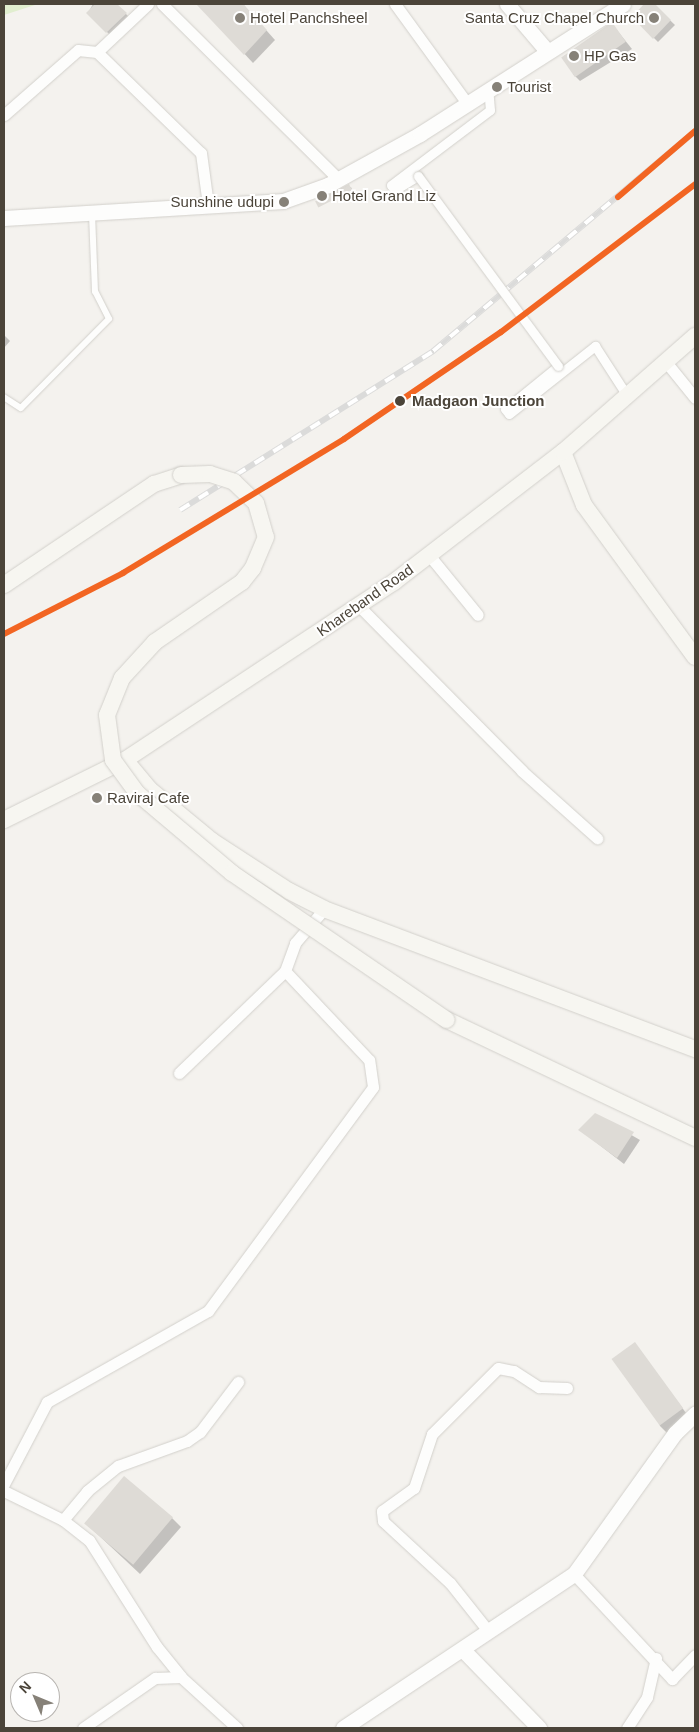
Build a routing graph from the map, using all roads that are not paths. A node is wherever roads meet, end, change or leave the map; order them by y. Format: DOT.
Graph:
graph roads {
  1 [pos="148,4"];
  2 [pos="162,4"];
  3 [pos="395,4"];
  4 [pos="507,4"];
  5 [pos="623,4"];
  6 [pos="547,51"];
  7 [pos="98,52"];
  8 [pos="488,89"];
  9 [pos="468,103"];
  10 [pos="4,115"];
  11 [pos="338,179"];
  12 [pos="208,205"];
  13 [pos="92,213"];
  14 [pos="4,218"];
  15 [pos="695,336"];
  16 [pos="666,362"];
  17 [pos="4,397"];
  18 [pos="628,397"];
  19 [pos="695,398"];
  20 [pos="563,452"];
  21 [pos="429,555"];
  22 [pos="4,585"];
  23 [pos="359,606"];
  24 [pos="478,615"];
  25 [pos="695,657"];
  26 [pos="125,760"];
  27 [pos="4,820"];
  28 [pos="597,838"];
  29 [pos="324,909"];
  30 [pos="285,971"];
  31 [pos="695,1049"];
  32 [pos="179,1073"];
  33 [pos="695,1138"];
  34 [pos="238,1382"];
  35 [pos="568,1388"];
  36 [pos="695,1414"];
  37 [pos="4,1484"];
  38 [pos="4,1491"];
  39 [pos="63,1520"];
  40 [pos="574,1574"];
  41 [pos="489,1632"];
  42 [pos="463,1650"];
  43 [pos="695,1655"];
  44 [pos="656,1658"];
  45 [pos="182,1677"];
  46 [pos="83,1728"];
  47 [pos="238,1728"];
  48 [pos="343,1728"];
  49 [pos="540,1728"];
  50 [pos="627,1728"];
  1 -- 7 [label="street"];
  2 -- 11 [label="street"];
  3 -- 9 [label="street"];
  4 -- 6 [label="street"];
  5 -- 6 [label="street"];
  6 -- 8 [label="street"];
  7 -- 10 [label="street"];
  7 -- 12 [label="street"];
  8 -- 9 [label="street"];
  8 -- 18 [label="street, bridge"];
  9 -- 11 [label="street"];
  11 -- 12 [label="street"];
  12 -- 13 [label="street"];
  13 -- 14 [label="street"];
  13 -- 17 [label="lane"];
  15 -- 16 [label="main road, Khareband Road"];
  16 -- 18 [label="main road, Khareband Road"];
  16 -- 19 [label="street"];
  18 -- 20 [label="main road, Khareband Road"];
  20 -- 21 [label="main road, Khareband Road"];
  20 -- 25 [label="main road"];
  21 -- 23 [label="main road, Khareband Road"];
  21 -- 24 [label="street"];
  22 -- 33 [label="main road, bridge"];
  23 -- 26 [label="main road, Khareband Road"];
  23 -- 28 [label="street"];
  26 -- 27 [label="main road, Khareband Road"];
  26 -- 29 [label="main road"];
  29 -- 30 [label="street"];
  29 -- 31 [label="main road"];
  30 -- 32 [label="street"];
  30 -- 37 [label="street"];
  34 -- 39 [label="street"];
  35 -- 41 [label="street"];
  36 -- 40 [label="street"];
  38 -- 39 [label="street"];
  39 -- 45 [label="street"];
  40 -- 41 [label="street"];
  40 -- 44 [label="street"];
  41 -- 42 [label="street"];
  42 -- 48 [label="street"];
  42 -- 49 [label="street"];
  43 -- 44 [label="street"];
  44 -- 50 [label="street"];
  45 -- 46 [label="street"];
  45 -- 47 [label="street"];
}
